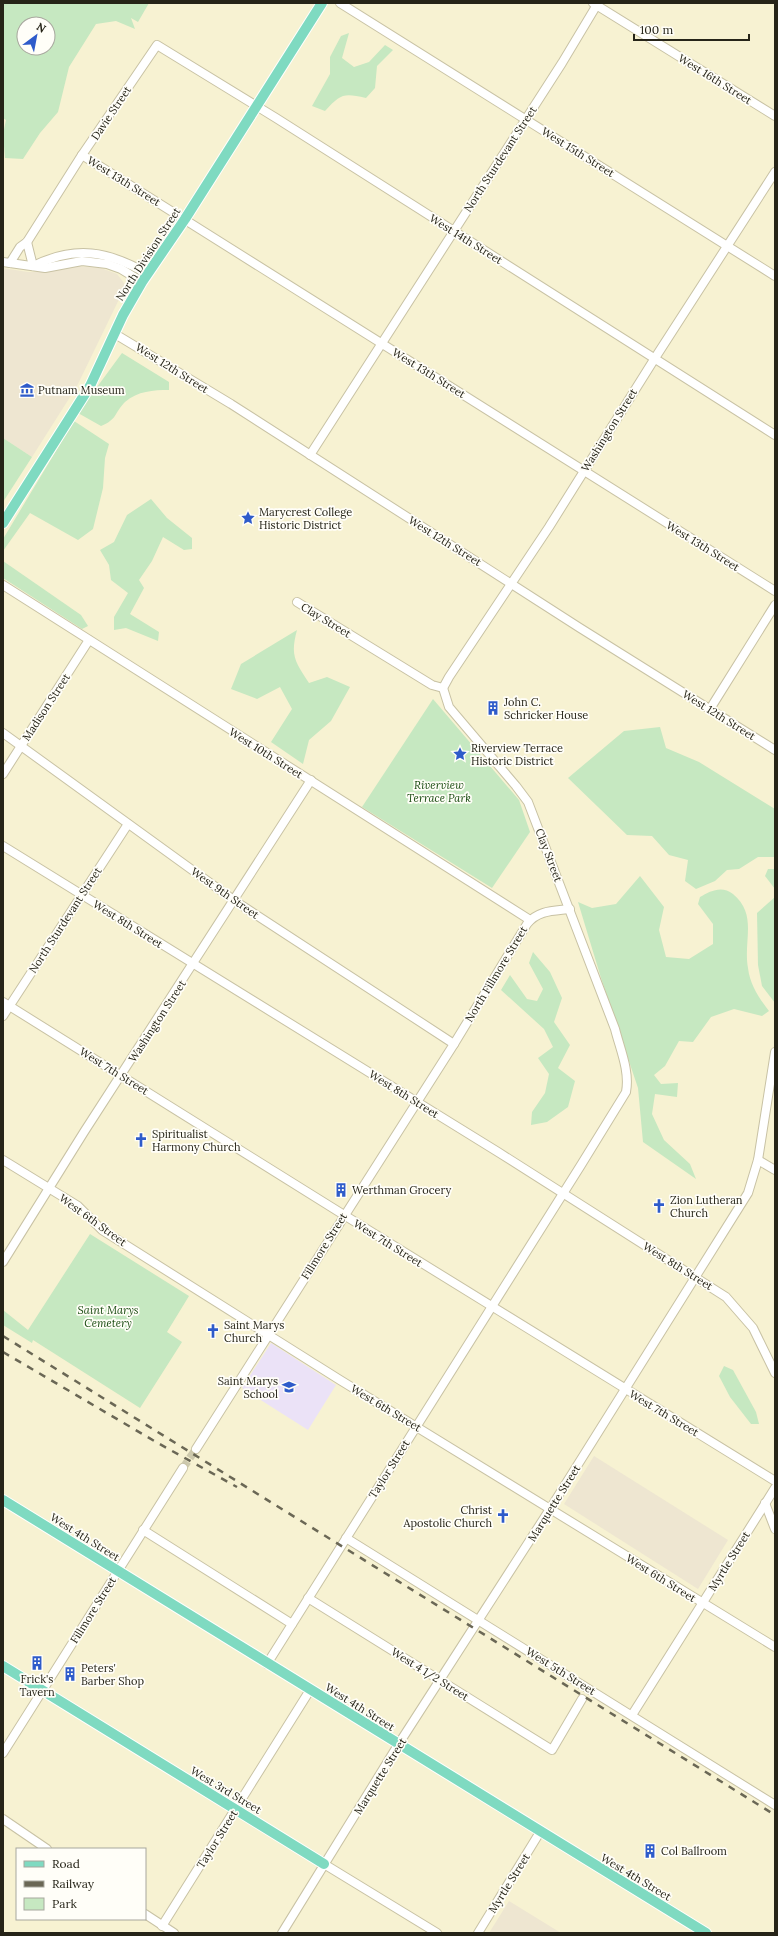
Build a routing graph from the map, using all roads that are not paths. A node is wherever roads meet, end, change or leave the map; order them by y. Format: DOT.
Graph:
graph roads {
  1 [pos="322,3"];
  2 [pos="340,3"];
  3 [pos="596,4"];
  4 [pos="157,45"];
  5 [pos="256,107"];
  6 [pos="775,116"];
  7 [pos="525,120"];
  8 [pos="82,155"];
  9 [pos="775,172"];
  10 [pos="185,219"];
  11 [pos="454,231"];
  12 [pos="27,242"];
  13 [pos="728,245"];
  14 [pos="6,262"];
  15 [pos="33,266"];
  16 [pos="775,276"];
  17 [pos="145,278"];
  18 [pos="115,334"];
  19 [pos="382,343"];
  20 [pos="654,358"];
  21 [pos="775,435"];
  22 [pos="310,455"];
  23 [pos="584,471"];
  24 [pos="3,522"];
  25 [pos="512,584"];
  26 [pos="3,585"];
  27 [pos="775,591"];
  28 [pos="297,602"];
  29 [pos="775,606"];
  30 [pos="89,640"];
  31 [pos="443,688"];
  32 [pos="710,709"];
  33 [pos="3,733"];
  34 [pos="21,746"];
  35 [pos="775,750"];
  36 [pos="3,774"];
  37 [pos="311,780"];
  38 [pos="128,824"];
  39 [pos="3,846"];
  40 [pos="82,895"];
  41 [pos="235,901"];
  42 [pos="570,909"];
  43 [pos="530,920"];
  44 [pos="193,965"];
  45 [pos="6,1004"];
  46 [pos="3,1016"];
  47 [pos="454,1044"];
  48 [pos="775,1052"];
  49 [pos="121,1076"];
  50 [pos="417,1102"];
  51 [pos="3,1160"];
  52 [pos="758,1160"];
  53 [pos="775,1170"];
  54 [pos="49,1189"];
  55 [pos="563,1193"];
  56 [pos="344,1215"];
  57 [pos="3,1262"];
  58 [pos="695,1277"];
  59 [pos="492,1307"];
  60 [pos="269,1335"];
  61 [pos="775,1373"];
  62 [pos="625,1389"];
  63 [pos="416,1426"];
  64 [pos="196,1449"];
  65 [pos="183,1468"];
  66 [pos="775,1481"];
  67 [pos="775,1488"];
  68 [pos="3,1500"];
  69 [pos="765,1503"];
  70 [pos="550,1509"];
  71 [pos="775,1529"];
  72 [pos="143,1530"];
  73 [pos="346,1538"];
  74 [pos="117,1571"];
  75 [pos="308,1598"];
  76 [pos="702,1604"];
  77 [pos="479,1620"];
  78 [pos="292,1624"];
  79 [pos="775,1648"];
  80 [pos="267,1664"];
  81 [pos="3,1666"];
  82 [pos="441,1680"];
  83 [pos="42,1690"];
  84 [pos="310,1690"];
  85 [pos="582,1699"];
  86 [pos="632,1715"];
  87 [pos="398,1745"];
  88 [pos="3,1753"];
  89 [pos="774,1802"];
  90 [pos="235,1809"];
  91 [pos="3,1819"];
  92 [pos="540,1832"];
  93 [pos="46,1848"];
  94 [pos="324,1864"];
  95 [pos="146,1915"];
  96 [pos="162,1926"];
  97 [pos="174,1933"];
  98 [pos="282,1933"];
  99 [pos="437,1933"];
  100 [pos="478,1933"];
  101 [pos="706,1933"];
  1 -- 5 [label="main road, North Division Street"];
  2 -- 7 [label="street, West 15th Street"];
  3 -- 6 [label="street, West 16th Street"];
  3 -- 7 [label="street, North Sturdevant Street"];
  4 -- 5 [label="street, West 14th Street"];
  4 -- 8 [label="street, Davie Street"];
  5 -- 10 [label="main road, North Division Street"];
  5 -- 11 [label="street, West 14th Street"];
  7 -- 11 [label="street, North Sturdevant Street"];
  7 -- 13 [label="street, West 15th Street"];
  8 -- 10 [label="street, West 13th Street"];
  8 -- 12 [label="street, Davie Street"];
  9 -- 13 [label="street, Washington Street"];
  10 -- 17 [label="main road, North Division Street"];
  10 -- 19 [label="street, West 13th Street"];
  11 -- 19 [label="street, North Sturdevant Street"];
  11 -- 20 [label="street, West 14th Street"];
  12 -- 14 [label="street, Davie Street"];
  12 -- 15 [label="street"];
  13 -- 16 [label="street, West 15th Street"];
  13 -- 20 [label="street, Washington Street"];
  14 -- 15 [label="street"];
  15 -- 17 [label="street"];
  17 -- 18 [label="main road, North Division Street"];
  18 -- 22 [label="street, West 12th Street"];
  18 -- 24 [label="main road, North Division Street"];
  19 -- 22 [label="street, North Sturdevant Street"];
  19 -- 23 [label="street, West 13th Street"];
  20 -- 21 [label="street, West 14th Street"];
  20 -- 23 [label="street, Washington Street"];
  22 -- 25 [label="street, West 12th Street"];
  23 -- 25 [label="street, Washington Street"];
  23 -- 27 [label="street, West 13th Street"];
  25 -- 31 [label="street, Washington Street"];
  25 -- 32 [label="street, West 12th Street"];
  26 -- 30 [label="street, West 10th Street"];
  28 -- 31 [label="street, Clay Street"];
  29 -- 32 [label="street"];
  30 -- 34 [label="street, Madison Street"];
  30 -- 37 [label="street, West 10th Street"];
  31 -- 42 [label="street, Clay Street"];
  32 -- 35 [label="street, West 12th Street"];
  33 -- 34 [label="street, West 9th Street"];
  34 -- 36 [label="street, Madison Street"];
  34 -- 38 [label="street, West 9th Street"];
  37 -- 41 [label="street, Washington Street"];
  37 -- 43 [label="street, West 10th Street"];
  38 -- 40 [label="street, North Sturdevant Street"];
  38 -- 41 [label="street, West 9th Street"];
  39 -- 40 [label="street, West 8th Street"];
  40 -- 44 [label="street, West 8th Street"];
  40 -- 45 [label="street, North Sturdevant Street"];
  41 -- 44 [label="street, Washington Street"];
  41 -- 47 [label="street, West 9th Street"];
  42 -- 43 [label="street, North Fillmore Street"];
  42 -- 55 [label="street, Clay Street"];
  43 -- 47 [label="street, North Fillmore Street"];
  44 -- 49 [label="street, Washington Street"];
  44 -- 50 [label="street, West 8th Street"];
  45 -- 46 [label="street, North Sturdevant Street"];
  45 -- 49 [label="street, West 7th Street"];
  47 -- 50 [label="street, Fillmore Street"];
  48 -- 52 [label="street, Marquette Street"];
  49 -- 54 [label="street, Washington Street"];
  49 -- 56 [label="street, West 7th Street"];
  50 -- 55 [label="street, West 8th Street"];
  50 -- 56 [label="street, Fillmore Street"];
  51 -- 54 [label="street, West 6th Street"];
  52 -- 53 [label="street"];
  52 -- 58 [label="street, Marquette Street"];
  54 -- 57 [label="street, Washington Street"];
  54 -- 60 [label="street, West 6th Street"];
  55 -- 58 [label="street, West 8th Street"];
  55 -- 59 [label="street, Taylor Street"];
  56 -- 59 [label="street, West 7th Street"];
  56 -- 60 [label="street, Fillmore Street"];
  58 -- 61 [label="street, West 8th Street"];
  58 -- 62 [label="street, Marquette Street"];
  59 -- 62 [label="street, West 7th Street"];
  59 -- 63 [label="street, Taylor Street"];
  60 -- 63 [label="street, West 6th Street"];
  60 -- 64 [label="street, Fillmore Street"];
  62 -- 66 [label="street, West 7th Street"];
  62 -- 70 [label="street, Marquette Street"];
  63 -- 70 [label="street, West 6th Street"];
  63 -- 73 [label="street, Taylor Street"];
  65 -- 72 [label="street, Fillmore Street"];
  67 -- 69 [label="street, Myrtle Street"];
  68 -- 74 [label="main road, West 4th Street"];
  69 -- 71 [label="street"];
  69 -- 76 [label="street, Myrtle Street"];
  70 -- 76 [label="street, West 6th Street"];
  70 -- 77 [label="street, Marquette Street"];
  72 -- 74 [label="street, Fillmore Street"];
  72 -- 78 [label="street"];
  73 -- 75 [label="street, Taylor Street"];
  73 -- 77 [label="street, West 5th Street"];
  74 -- 80 [label="main road, West 4th Street"];
  74 -- 83 [label="street, Fillmore Street"];
  75 -- 78 [label="street, Taylor Street"];
  75 -- 82 [label="street, West 4 1/2 Street"];
  76 -- 79 [label="street, West 6th Street"];
  76 -- 86 [label="street, Myrtle Street"];
  77 -- 82 [label="street, Marquette Street"];
  77 -- 86 [label="street, West 5th Street"];
  78 -- 80 [label="street, Taylor Street"];
  80 -- 84 [label="main road, West 4th Street"];
  81 -- 83 [label="main road, West 3rd Street"];
  82 -- 85 [label="street, West 4 1/2 Street"];
  82 -- 87 [label="street, Marquette Street"];
  83 -- 88 [label="street, Fillmore Street"];
  83 -- 90 [label="main road, West 3rd Street"];
  84 -- 87 [label="main road, West 4th Street"];
  84 -- 90 [label="street, Taylor Street"];
  86 -- 89 [label="street, West 5th Street"];
  87 -- 92 [label="main road, West 4th Street"];
  87 -- 94 [label="street, Marquette Street"];
  90 -- 94 [label="main road, West 3rd Street"];
  90 -- 96 [label="street, Taylor Street"];
  91 -- 93 [label="street"];
  92 -- 100 [label="street, Myrtle Street"];
  92 -- 101 [label="main road, West 4th Street"];
  94 -- 98 [label="street, Marquette Street"];
  94 -- 99 [label="street, West 3rd Street"];
  95 -- 96 [label="street"];
  96 -- 97 [label="street"];
}
